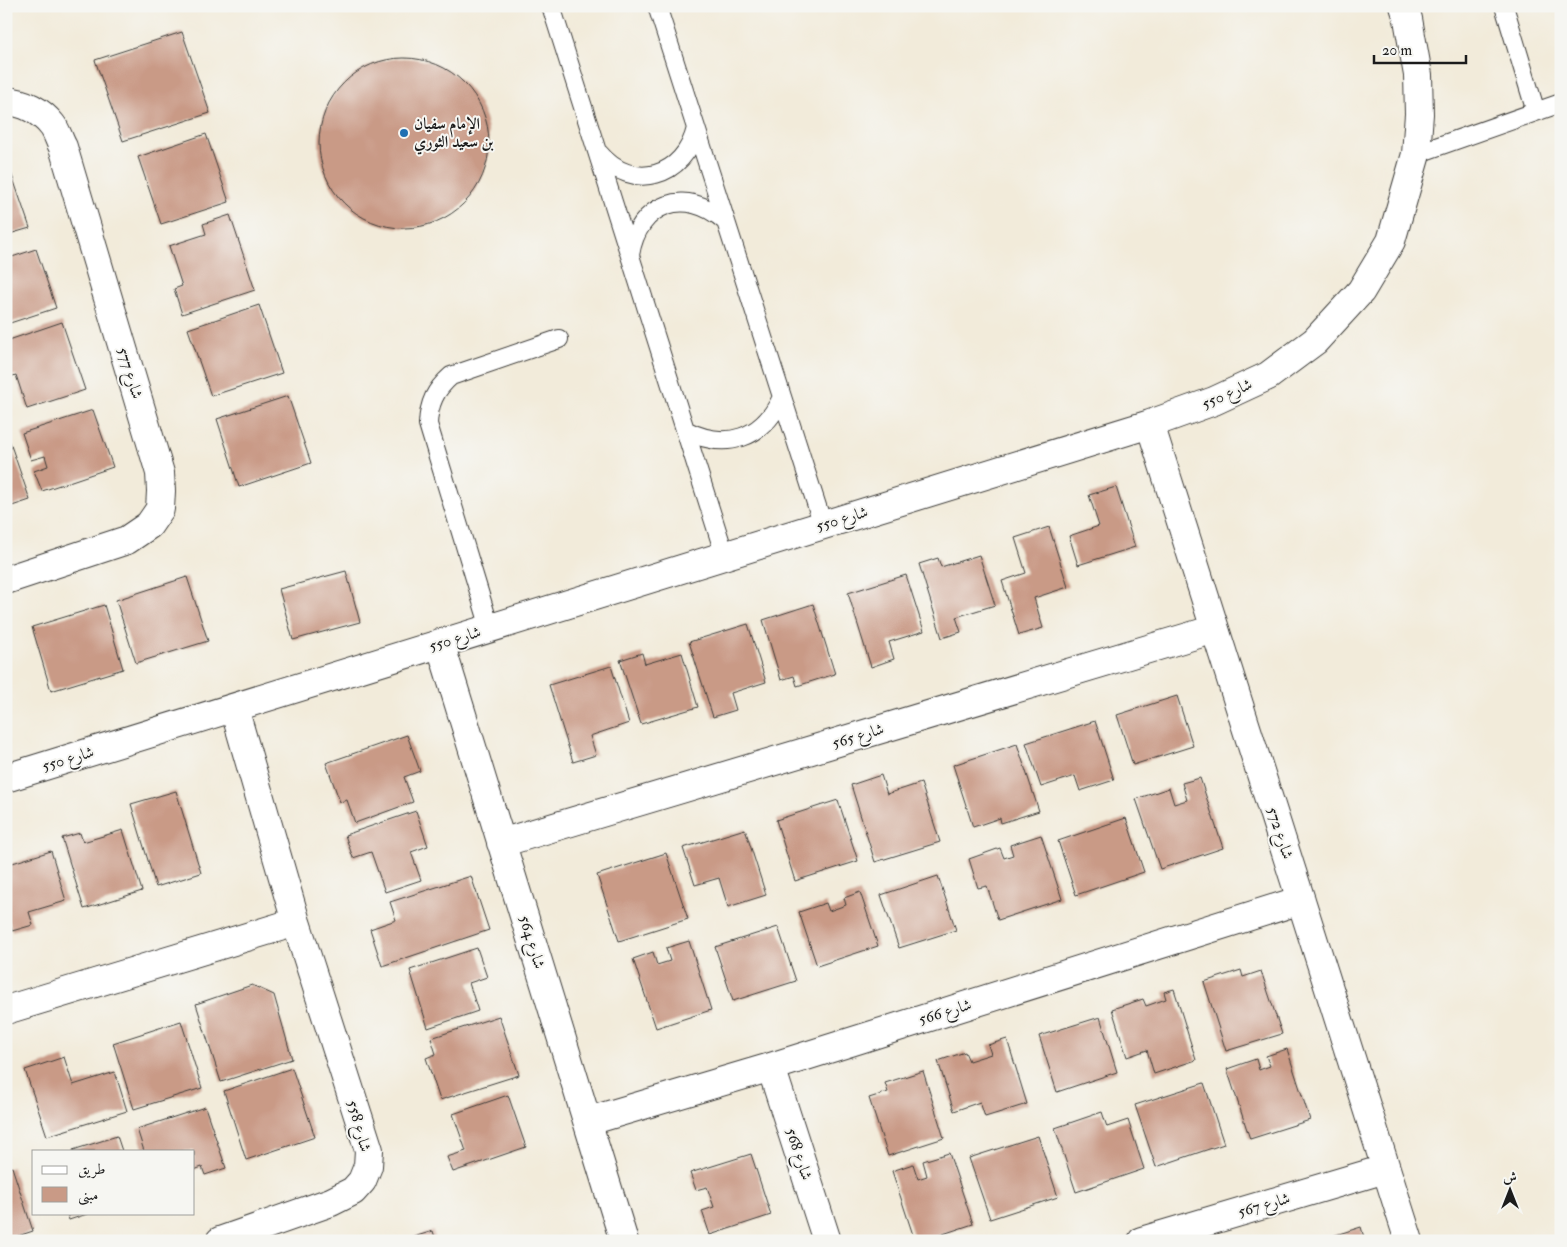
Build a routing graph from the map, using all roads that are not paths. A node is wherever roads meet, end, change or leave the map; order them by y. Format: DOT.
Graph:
graph roads {
  1 [pos="551,6"];
  2 [pos="657,6"];
  3 [pos="1404,6"];
  4 [pos="1504,6"];
  5 [pos="6,101"];
  6 [pos="1561,103"];
  7 [pos="1536,112"];
  8 [pos="696,128"];
  9 [pos="597,151"];
  10 [pos="1416,154"];
  11 [pos="725,221"];
  12 [pos="630,255"];
  13 [pos="559,339"];
  14 [pos="782,397"];
  15 [pos="1150,424"];
  16 [pos="685,430"];
  17 [pos="823,525"];
  18 [pos="725,556"];
  19 [pos="6,580"];
  20 [pos="490,628"];
  21 [pos="1215,629"];
  22 [pos="440,643"];
  23 [pos="234,708"];
  24 [pos="6,778"];
  25 [pos="502,843"];
  26 [pos="1301,900"];
  27 [pos="296,922"];
  28 [pos="6,1010"];
  29 [pos="771,1067"];
  30 [pos="588,1121"];
  31 [pos="1385,1169"];
  32 [pos="220,1241"];
  33 [pos="624,1241"];
  34 [pos="827,1241"];
  35 [pos="1142,1241"];
  36 [pos="1409,1241"];
  1 -- 9 [label="lane"];
  2 -- 8 [label="lane"];
  3 -- 10 [label="street, شارع 550"];
  4 -- 7 [label="lane"];
  5 -- 19 [label="street, شارع 577"];
  6 -- 7 [label="lane"];
  7 -- 10 [label="lane"];
  8 -- 9 [label="lane"];
  8 -- 11 [label="lane"];
  9 -- 12 [label="lane"];
  10 -- 15 [label="street, شارع 550"];
  11 -- 12 [label="lane"];
  11 -- 14 [label="lane"];
  12 -- 16 [label="lane"];
  13 -- 20 [label="lane"];
  14 -- 16 [label="lane"];
  14 -- 17 [label="lane"];
  15 -- 17 [label="street, شارع 550"];
  15 -- 21 [label="street, شارع 572"];
  16 -- 18 [label="lane"];
  17 -- 18 [label="street, شارع 550"];
  18 -- 20 [label="street, شارع 550"];
  20 -- 22 [label="street, شارع 550"];
  21 -- 25 [label="street, شارع 565"];
  21 -- 26 [label="street, شارع 572"];
  22 -- 23 [label="street, شارع 550"];
  22 -- 25 [label="street, شارع 564"];
  23 -- 24 [label="street, شارع 550"];
  23 -- 27 [label="street, شارع 558"];
  25 -- 30 [label="street, شارع 564"];
  26 -- 29 [label="street, شارع 566"];
  26 -- 31 [label="street, شارع 572"];
  27 -- 28 [label="street"];
  27 -- 32 [label="street, شارع 558"];
  29 -- 30 [label="street, شارع 566"];
  29 -- 34 [label="street, شارع 568"];
  30 -- 33 [label="street, شارع 564"];
  31 -- 35 [label="street, شارع 567"];
  31 -- 36 [label="street, شارع 572"];
}
